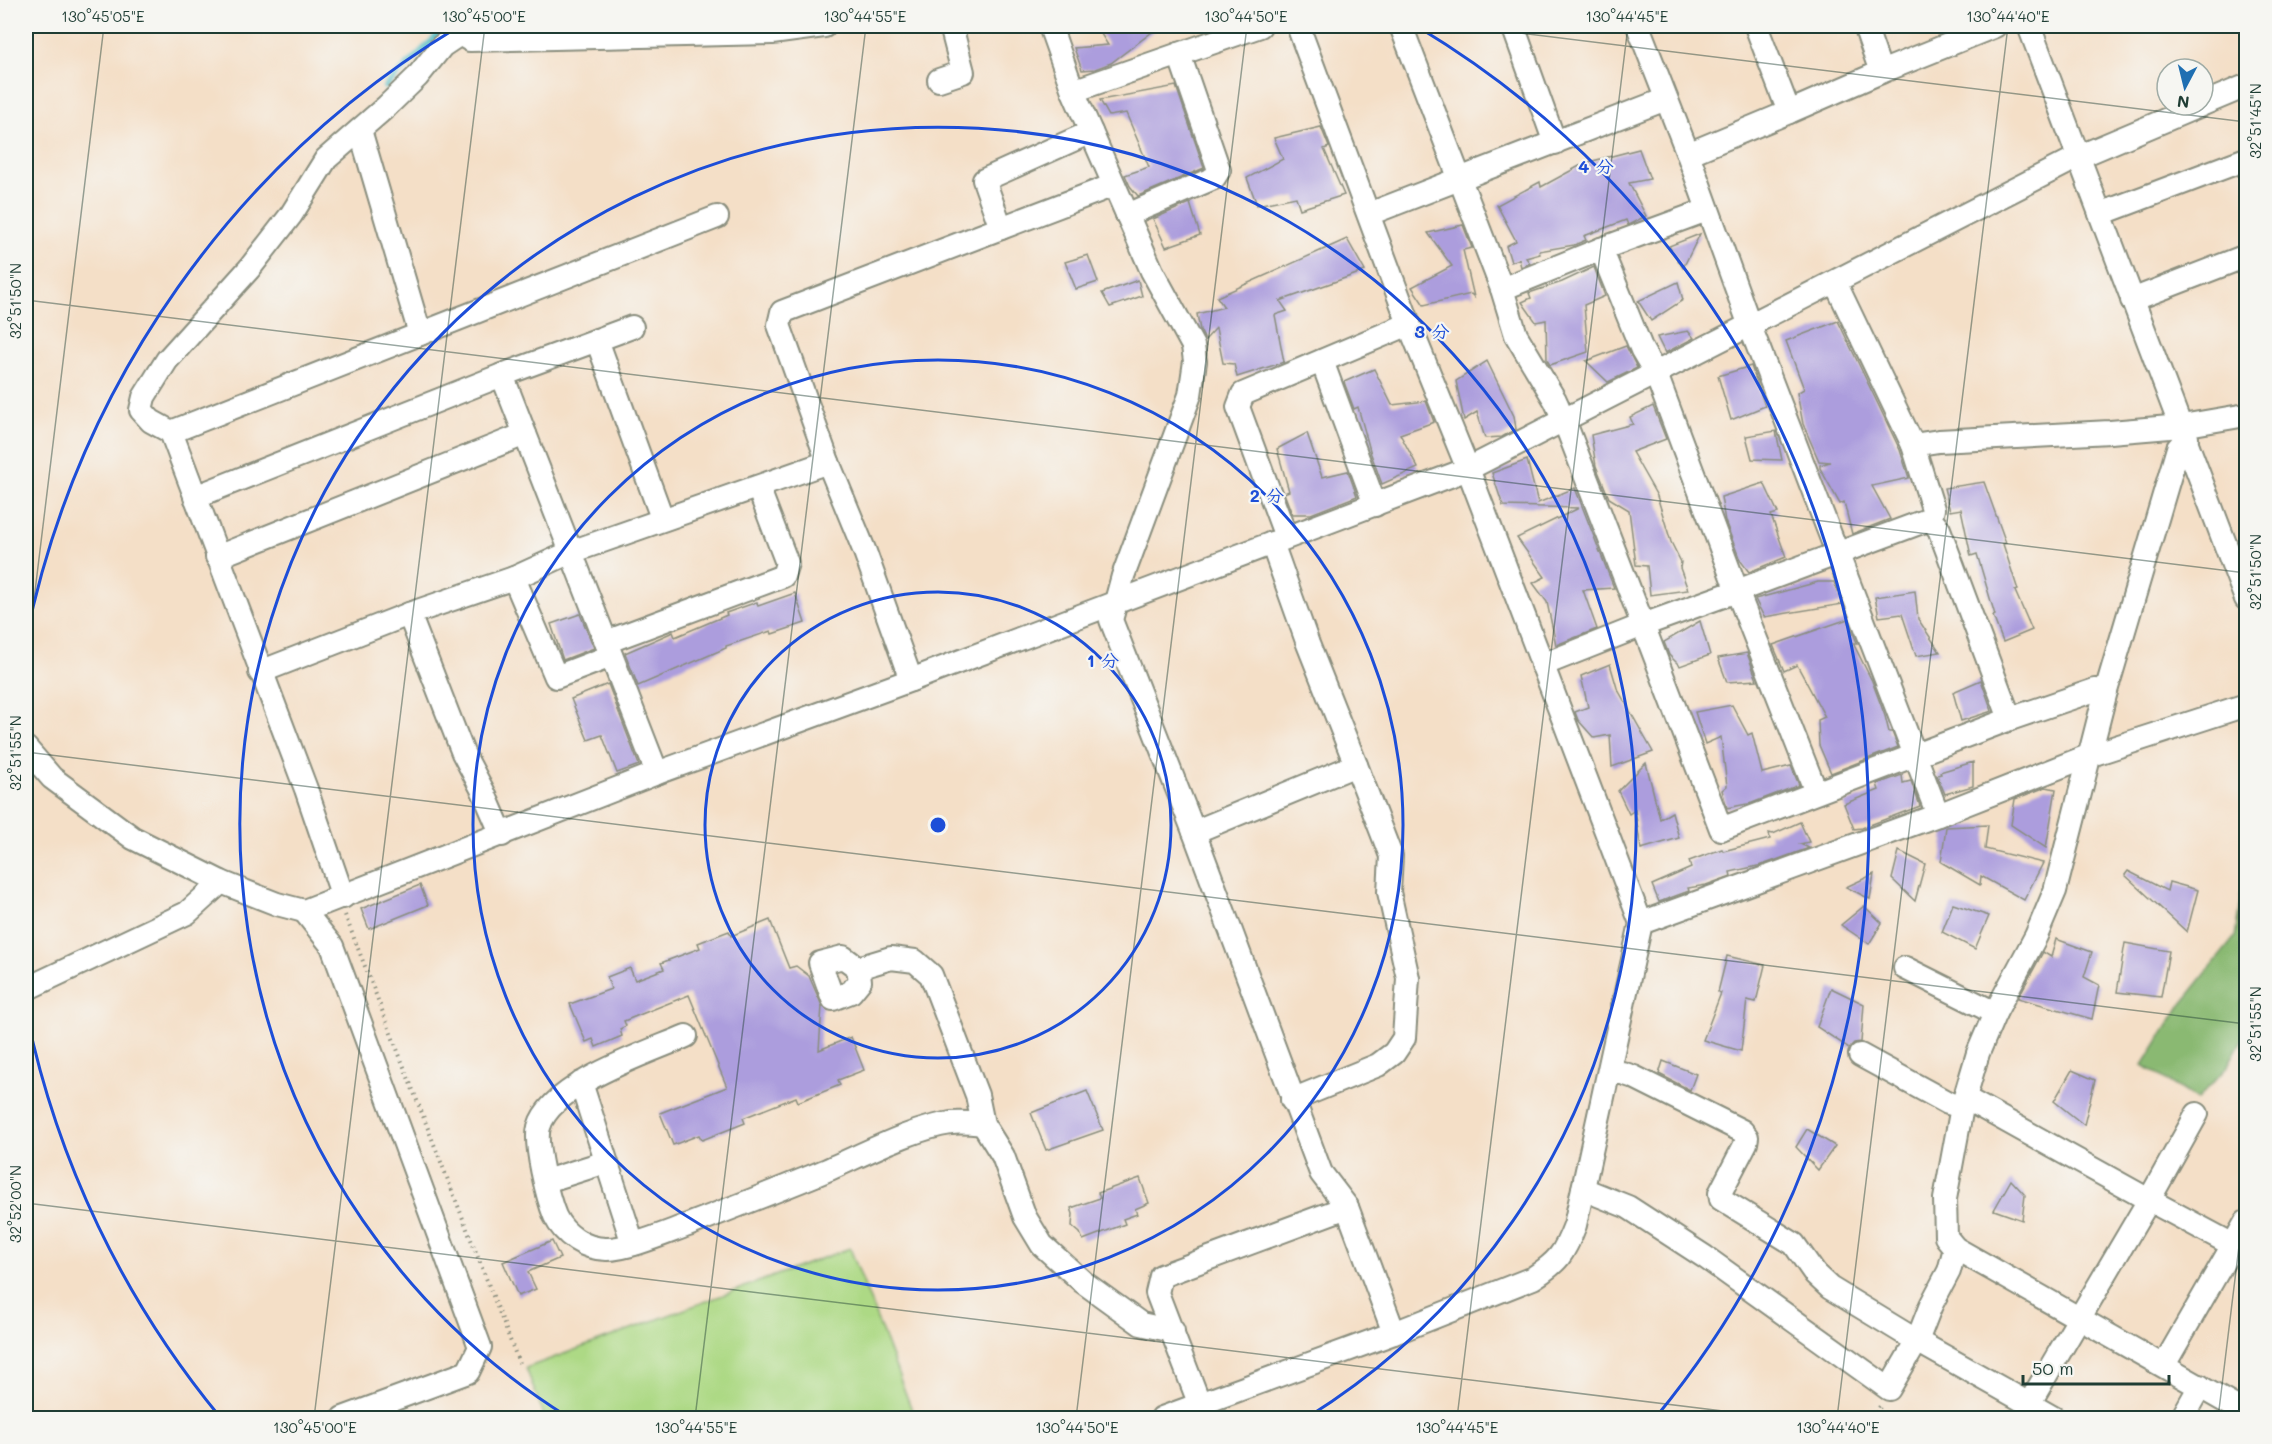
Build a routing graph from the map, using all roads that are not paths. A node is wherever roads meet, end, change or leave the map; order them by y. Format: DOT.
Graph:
graph roads {
  1 [pos="824,26"];
  2 [pos="951,26"];
  3 [pos="1050,26"];
  4 [pos="1260,26"];
  5 [pos="1298,26"];
  6 [pos="1401,26"];
  7 [pos="1513,26"];
  8 [pos="1638,26"];
  9 [pos="1756,26"];
  10 [pos="1865,26"];
  11 [pos="1995,26"];
  12 [pos="2029,26"];
  13 [pos="463,30"];
  14 [pos="1179,54"];
  15 [pos="1881,72"];
  16 [pos="939,80"];
  17 [pos="2247,86"];
  18 [pos="1073,91"];
  19 [pos="1665,99"];
  20 [pos="2215,99"];
  21 [pos="1789,112"];
  22 [pos="2172,117"];
  23 [pos="360,130"];
  24 [pos="1091,132"];
  25 [pos="1555,143"];
  26 [pos="1688,154"];
  27 [pos="2078,157"];
  28 [pos="2247,159"];
  29 [pos="1460,179"];
  30 [pos="1114,185"];
  31 [pos="1707,210"];
  32 [pos="1369,214"];
  33 [pos="2100,214"];
  34 [pos="1127,215"];
  35 [pos="717,217"];
  36 [pos="1001,228"];
  37 [pos="1601,249"];
  38 [pos="2247,256"];
  39 [pos="1834,282"];
  40 [pos="1502,289"];
  41 [pos="2132,300"];
  42 [pos="1409,324"];
  43 [pos="1750,326"];
  44 [pos="632,327"];
  45 [pos="420,334"];
  46 [pos="597,340"];
  47 [pos="1322,361"];
  48 [pos="1656,374"];
  49 [pos="502,375"];
  50 [pos="2247,415"];
  51 [pos="1564,420"];
  52 [pos="171,432"];
  53 [pos="2185,432"];
  54 [pos="525,434"];
  55 [pos="1913,445"];
  56 [pos="828,462"];
  57 [pos="1468,469"];
  58 [pos="758,487"];
  59 [pos="195,497"];
  60 [pos="1375,505"];
  61 [pos="662,518"];
  62 [pos="1930,519"];
  63 [pos="1279,540"];
  64 [pos="571,552"];
  65 [pos="1837,554"];
  66 [pos="217,557"];
  67 [pos="514,578"];
  68 [pos="1737,591"];
  69 [pos="2247,599"];
  70 [pos="1115,602"];
  71 [pos="409,614"];
  72 [pos="1643,625"];
  73 [pos="608,649"];
  74 [pos="1542,665"];
  75 [pos="260,672"];
  76 [pos="911,680"];
  77 [pos="2106,692"];
  78 [pos="2247,705"];
  79 [pos="2010,719"];
  80 [pos="26,748"];
  81 [pos="2088,756"];
  82 [pos="1914,757"];
  83 [pos="1356,765"];
  84 [pos="657,773"];
  85 [pos="1816,792"];
  86 [pos="1938,815"];
  87 [pos="1194,832"];
  88 [pos="502,835"];
  89 [pos="221,882"];
  90 [pos="343,897"];
  91 [pos="304,911"];
  92 [pos="1641,923"];
  93 [pos="858,968"];
  94 [pos="1905,968"];
  95 [pos="26,989"];
  96 [pos="1995,1013"];
  97 [pos="686,1036"];
  98 [pos="1860,1055"];
  99 [pos="1610,1073"];
  100 [pos="580,1083"];
  101 [pos="1292,1100"];
  102 [pos="1963,1103"];
  103 [pos="2197,1114"];
  104 [pos="983,1124"];
  105 [pos="606,1162"];
  106 [pos="546,1181"];
  107 [pos="1583,1190"];
  108 [pos="2149,1200"];
  109 [pos="1347,1207"];
  110 [pos="2247,1222"];
  111 [pos="633,1244"];
  112 [pos="1955,1248"];
  113 [pos="2240,1249"];
  114 [pos="2080,1318"];
  115 [pos="1173,1331"];
  116 [pos="1394,1333"];
  117 [pos="1917,1341"];
  118 [pos="2164,1365"];
  119 [pos="2200,1386"];
  120 [pos="2029,1404"];
  121 [pos="1202,1411"];
  122 [pos="2247,1413"];
  123 [pos="343,1419"];
  124 [pos="1162,1419"];
  125 [pos="2054,1419"];
  126 [pos="2182,1419"];
  1 -- 13 [label="street"];
  2 -- 16 [label="street"];
  3 -- 18 [label="street"];
  4 -- 14 [label="street"];
  5 -- 32 [label="street"];
  6 -- 29 [label="street"];
  7 -- 25 [label="street"];
  8 -- 19 [label="street"];
  9 -- 21 [label="street"];
  10 -- 15 [label="street"];
  11 -- 15 [label="street"];
  12 -- 27 [label="street"];
  13 -- 23 [label="street"];
  14 -- 18 [label="street"];
  14 -- 34 [label="street"];
  15 -- 21 [label="street"];
  17 -- 20 [label="street"];
  18 -- 24 [label="street"];
  19 -- 25 [label="street"];
  19 -- 26 [label="street"];
  21 -- 26 [label="street"];
  22 -- 27 [label="street"];
  23 -- 45 [label="street"];
  23 -- 52 [label="street"];
  24 -- 30 [label="street"];
  24 -- 36 [label="street"];
  25 -- 29 [label="street"];
  26 -- 31 [label="street"];
  27 -- 33 [label="street"];
  27 -- 39 [label="street"];
  28 -- 33 [label="street"];
  29 -- 32 [label="street"];
  29 -- 40 [label="street"];
  30 -- 34 [label="street"];
  30 -- 36 [label="street"];
  31 -- 37 [label="street"];
  31 -- 43 [label="street"];
  32 -- 42 [label="street"];
  33 -- 41 [label="street"];
  34 -- 70 [label="street"];
  35 -- 45 [label="street"];
  36 -- 56 [label="street"];
  37 -- 40 [label="street"];
  37 -- 48 [label="street"];
  38 -- 41 [label="street"];
  39 -- 43 [label="street"];
  39 -- 55 [label="street"];
  40 -- 51 [label="street"];
  41 -- 53 [label="street"];
  42 -- 47 [label="street"];
  42 -- 57 [label="street"];
  43 -- 48 [label="street"];
  43 -- 65 [label="street"];
  44 -- 46 [label="street"];
  45 -- 52 [label="street"];
  46 -- 49 [label="street"];
  46 -- 61 [label="street"];
  47 -- 60 [label="street"];
  47 -- 63 [label="street"];
  48 -- 51 [label="street"];
  48 -- 68 [label="street"];
  49 -- 54 [label="street"];
  49 -- 59 [label="street"];
  50 -- 53 [label="street"];
  51 -- 57 [label="street"];
  51 -- 72 [label="street"];
  52 -- 59 [label="street"];
  53 -- 55 [label="street"];
  53 -- 69 [label="street"];
  53 -- 77 [label="street"];
  54 -- 64 [label="street"];
  54 -- 66 [label="street"];
  55 -- 62 [label="street"];
  56 -- 58 [label="street"];
  56 -- 76 [label="street"];
  57 -- 60 [label="street"];
  57 -- 74 [label="street"];
  58 -- 61 [label="street"];
  58 -- 73 [label="street"];
  59 -- 66 [label="street"];
  60 -- 63 [label="street"];
  61 -- 64 [label="street"];
  62 -- 65 [label="street"];
  62 -- 79 [label="street"];
  63 -- 70 [label="street"];
  63 -- 83 [label="street"];
  64 -- 67 [label="street"];
  64 -- 73 [label="street"];
  65 -- 68 [label="street"];
  65 -- 82 [label="street"];
  66 -- 75 [label="street"];
  67 -- 71 [label="street"];
  67 -- 73 [label="street"];
  68 -- 72 [label="street"];
  68 -- 85 [label="street"];
  70 -- 76 [label="street"];
  70 -- 87 [label="street"];
  71 -- 75 [label="street"];
  71 -- 88 [label="street"];
  72 -- 74 [label="street"];
  72 -- 85 [label="street"];
  73 -- 84 [label="street"];
  74 -- 92 [label="street"];
  75 -- 90 [label="street"];
  76 -- 84 [label="street"];
  77 -- 79 [label="street"];
  77 -- 81 [label="street"];
  78 -- 81 [label="street"];
  79 -- 82 [label="street"];
  80 -- 89 [label="street"];
  81 -- 86 [label="street"];
  81 -- 96 [label="street"];
  82 -- 85 [label="street"];
  82 -- 86 [label="street"];
  83 -- 87 [label="street"];
  83 -- 101 [label="street"];
  84 -- 88 [label="street"];
  86 -- 92 [label="street"];
  87 -- 101 [label="street"];
  88 -- 90 [label="street"];
  89 -- 91 [label="street"];
  89 -- 95 [label="street"];
  90 -- 91 [label="street"];
  91 -- 123 [label="street"];
  92 -- 99 [label="street"];
  93 -- 104 [label="street"];
  94 -- 96 [label="street"];
  96 -- 102 [label="street"];
  97 -- 100 [label="street"];
  98 -- 102 [label="street"];
  99 -- 107 [label="street"];
  99 -- 117 [label="street"];
  100 -- 105 [label="street"];
  100 -- 106 [label="street"];
  101 -- 109 [label="street"];
  102 -- 108 [label="street"];
  102 -- 112 [label="street"];
  103 -- 108 [label="street"];
  104 -- 111 [label="street"];
  104 -- 115 [label="street"];
  105 -- 106 [label="street"];
  105 -- 111 [label="street"];
  106 -- 111 [label="street"];
  107 -- 116 [label="street"];
  107 -- 117 [label="street"];
  108 -- 113 [label="street"];
  108 -- 114 [label="street"];
  109 -- 115 [label="street"];
  109 -- 116 [label="street"];
  110 -- 113 [label="street"];
  112 -- 114 [label="street"];
  112 -- 117 [label="street"];
  113 -- 118 [label="street"];
  114 -- 118 [label="street"];
  114 -- 120 [label="street"];
  115 -- 121 [label="street"];
  116 -- 121 [label="street"];
  117 -- 120 [label="street"];
  118 -- 119 [label="street"];
  119 -- 122 [label="street"];
  119 -- 126 [label="street"];
  120 -- 125 [label="street"];
  121 -- 124 [label="street"];
}
